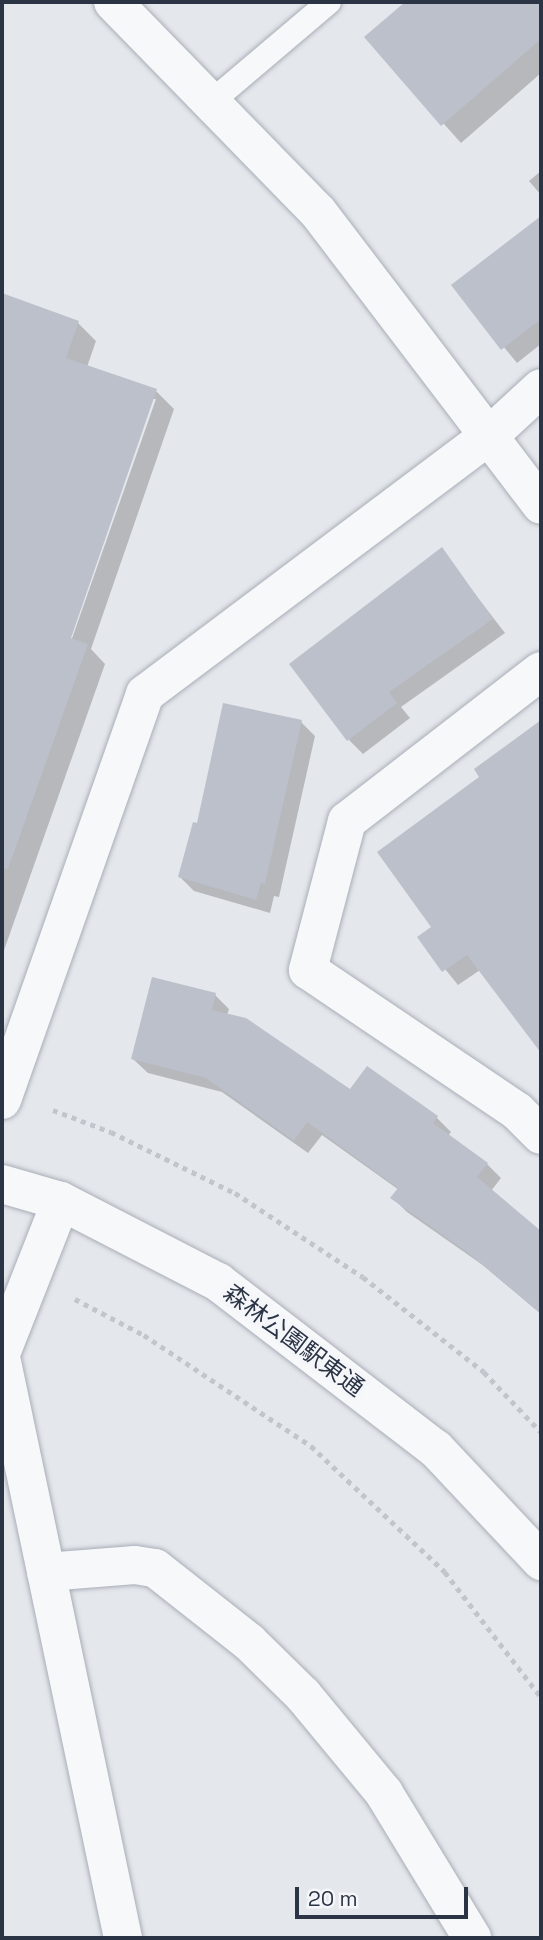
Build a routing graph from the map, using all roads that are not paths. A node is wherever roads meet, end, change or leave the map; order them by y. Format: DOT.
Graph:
graph roads {
  1 [pos="113,2"];
  2 [pos="329,2"];
  3 [pos="211,103"];
  4 [pos="541,388"];
  5 [pos="491,435"];
  6 [pos="541,505"];
  7 [pos="541,671"];
  8 [pos="3,1095"];
  9 [pos="541,1135"];
  10 [pos="2,1184"];
  11 [pos="61,1201"];
  12 [pos="2,1351"];
  13 [pos="2,1362"];
  14 [pos="541,1561"];
  15 [pos="46,1572"];
  16 [pos="123,1938"];
  17 [pos="472,1938"];
  1 -- 3 [label="street"];
  2 -- 3 [label="lane"];
  3 -- 5 [label="street"];
  4 -- 5 [label="street"];
  5 -- 6 [label="street"];
  5 -- 8 [label="street"];
  7 -- 9 [label="street"];
  10 -- 11 [label="street, 森林公園駅東通"];
  11 -- 12 [label="street"];
  11 -- 14 [label="street, 森林公園駅東通"];
  13 -- 15 [label="street"];
  15 -- 16 [label="street"];
  15 -- 17 [label="street"];
}
